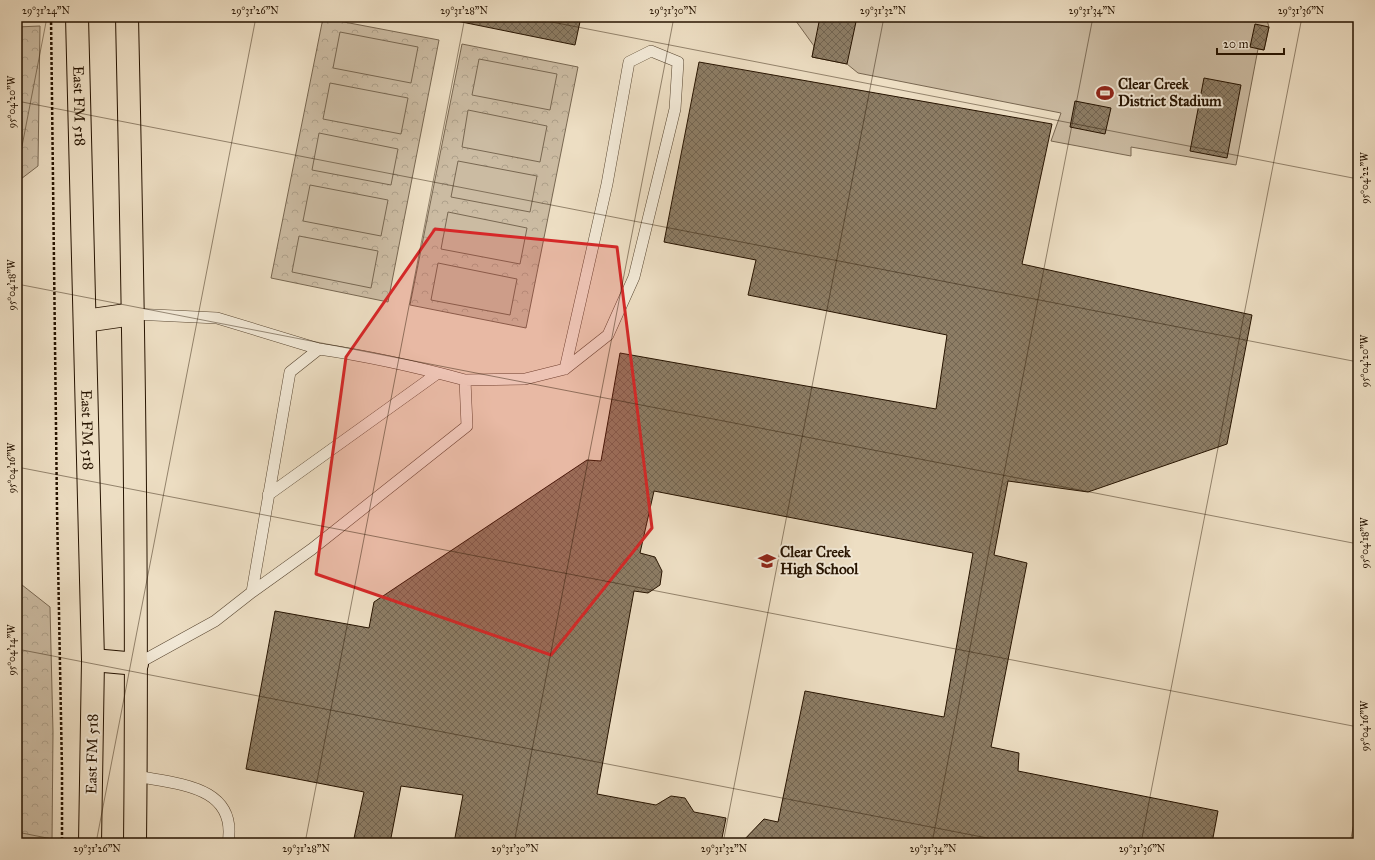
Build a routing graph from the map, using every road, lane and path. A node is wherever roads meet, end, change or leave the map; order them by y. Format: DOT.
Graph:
graph roads {
  1 [pos="51,17"];
  2 [pos="77,17"];
  3 [pos="128,17"];
  4 [pos="133,314"];
  5 [pos="85,321"];
  6 [pos="319,349"];
  7 [pos="565,369"];
  8 [pos="438,373"];
  9 [pos="465,380"];
  10 [pos="268,495"];
  11 [pos="252,592"];
  12 [pos="93,660"];
  13 [pos="137,664"];
  14 [pos="136,776"];
  15 [pos="62,843"];
  16 [pos="90,843"];
  17 [pos="135,843"];
  18 [pos="228,843"];
  1 -- 15 [label="path"];
  2 -- 5 [label="main road, East FM 518"];
  3 -- 4 [label="main road"];
  4 -- 5 [label="main road"];
  4 -- 6 [label="lane"];
  4 -- 13 [label="main road"];
  5 -- 12 [label="main road, East FM 518"];
  6 -- 8 [label="lane"];
  6 -- 10 [label="lane"];
  7 -- 7 [label="lane"];
  7 -- 9 [label="lane"];
  8 -- 9 [label="lane"];
  8 -- 10 [label="lane"];
  9 -- 11 [label="lane"];
  10 -- 11 [label="lane"];
  11 -- 13 [label="lane"];
  12 -- 13 [label="main road"];
  12 -- 16 [label="main road, East FM 518"];
  13 -- 14 [label="main road"];
  14 -- 17 [label="main road"];
  14 -- 18 [label="lane"];
}
